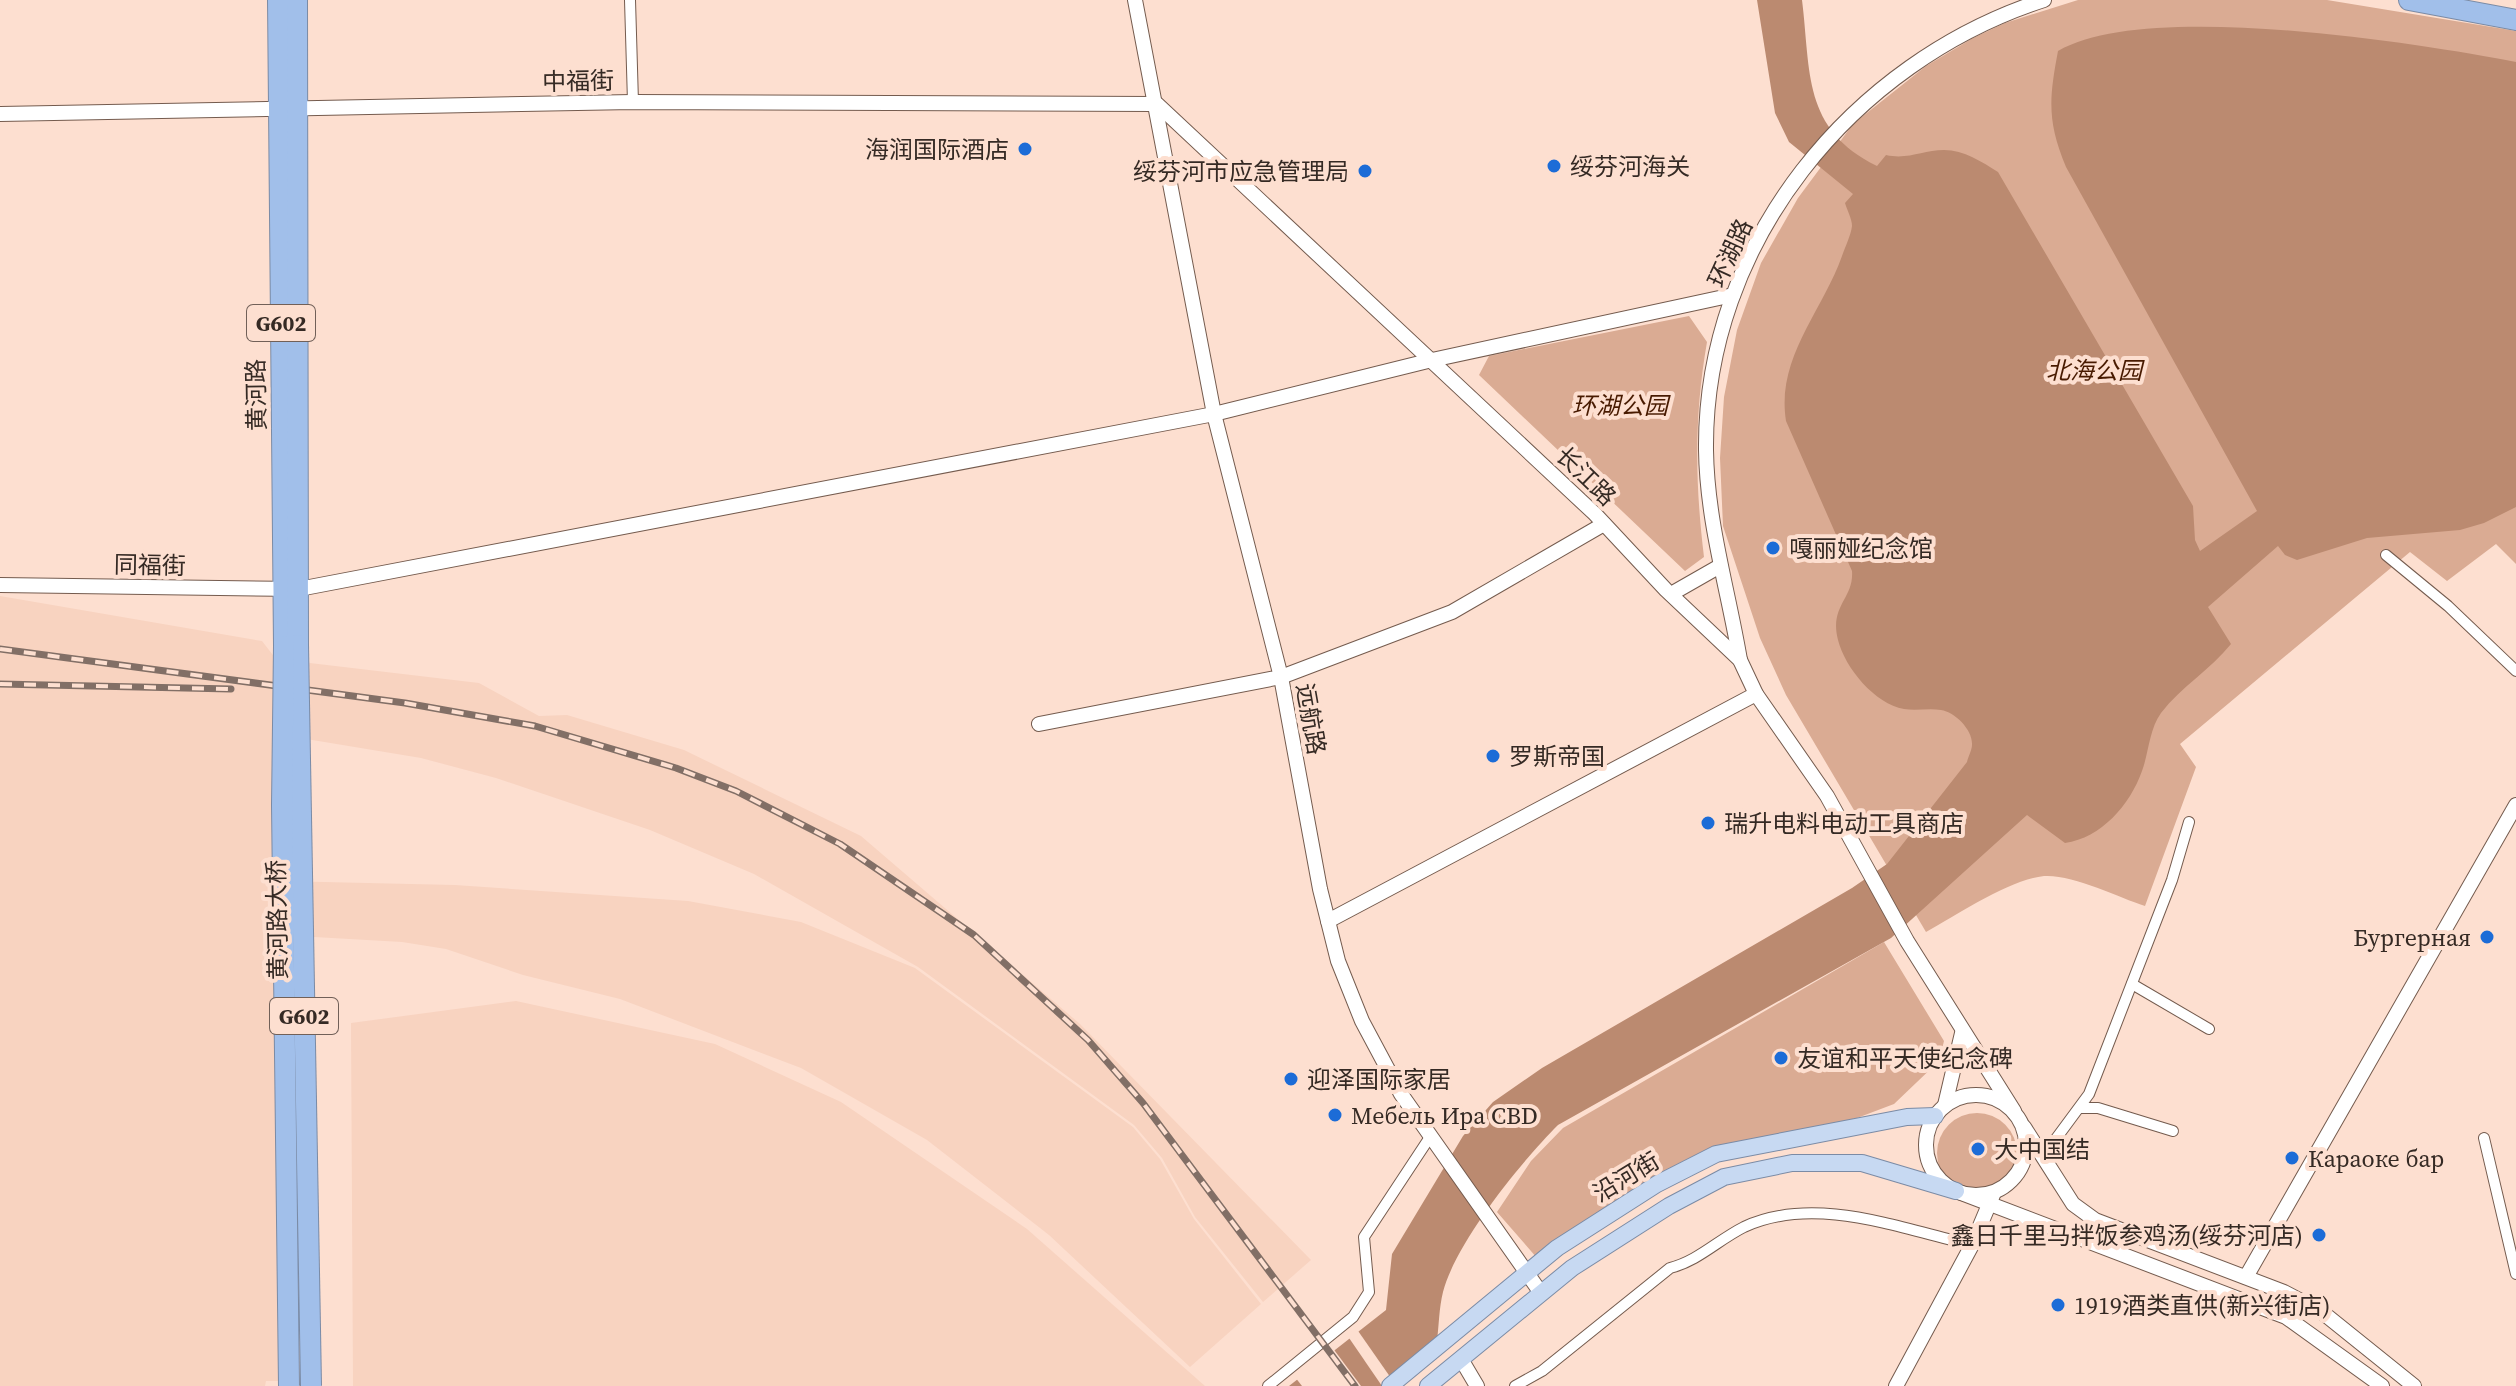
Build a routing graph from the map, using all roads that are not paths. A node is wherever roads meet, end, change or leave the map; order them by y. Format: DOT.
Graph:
graph roads {
  1 [pos="278,0"];
  2 [pos="297,0"];
  3 [pos="630,0"];
  4 [pos="1135,0"];
  5 [pos="2044,0"];
  6 [pos="2409,0"];
  7 [pos="2465,5"];
  8 [pos="2516,20"];
  9 [pos="633,102"];
  10 [pos="1156,104"];
  11 [pos="288,109"];
  12 [pos="0,114"];
  13 [pos="1733,295"];
  14 [pos="1432,360"];
  15 [pos="1214,414"];
  16 [pos="1604,524"];
  17 [pos="2386,555"];
  18 [pos="1720,566"];
  19 [pos="0,585"];
  20 [pos="292,589"];
  21 [pos="1671,594"];
  22 [pos="291,646"];
  23 [pos="1740,660"];
  24 [pos="2516,671"];
  25 [pos="1281,677"];
  26 [pos="1756,694"];
  27 [pos="1039,724"];
  28 [pos="2516,805"];
  29 [pos="2189,822"];
  30 [pos="1328,921"];
  31 [pos="2132,984"];
  32 [pos="2209,1029"];
  33 [pos="1962,1033"];
  34 [pos="2080,1108"];
  35 [pos="1940,1111"];
  36 [pos="2014,1111"];
  37 [pos="2024,1127"];
  38 [pos="2173,1131"];
  39 [pos="1430,1137"];
  40 [pos="2484,1138"];
  41 [pos="2038,1151"];
  42 [pos="1956,1191"];
  43 [pos="1992,1200"];
  44 [pos="1972,1245"];
  45 [pos="1527,1273"];
  46 [pos="2516,1274"];
  47 [pos="2246,1277"];
  48 [pos="1541,1293"];
  49 [pos="2376,1355"];
  50 [pos="1461,1359"];
  51 [pos="2365,1381"];
  52 [pos="289,1386"];
  53 [pos="311,1386"];
  54 [pos="1268,1386"];
  55 [pos="1390,1386"];
  56 [pos="1428,1386"];
  57 [pos="1477,1386"];
  58 [pos="1515,1386"];
  59 [pos="1896,1386"];
  60 [pos="2381,1386"];
  61 [pos="2414,1386"];
  1 -- 11 [label="highway, 黄河路 / G602"];
  2 -- 11 [label="highway, 黄河路 / G602"];
  3 -- 9 [label="street"];
  4 -- 10 [label="street"];
  5 -- 13 [label="street, 环湖路"];
  6 -- 7 [label="highway"];
  7 -- 8 [label="highway"];
  9 -- 10 [label="street, 中福街"];
  9 -- 11 [label="street, 中福街"];
  10 -- 14 [label="street, 长江路"];
  10 -- 15 [label="street, 远航路"];
  11 -- 12 [label="street, 中福街"];
  11 -- 20 [label="highway, 黄河路 / G602"];
  13 -- 14 [label="street, 同福街"];
  13 -- 18 [label="street, 环湖路"];
  14 -- 15 [label="street, 同福街"];
  14 -- 16 [label="street, 长江路"];
  15 -- 20 [label="street, 同福街"];
  15 -- 25 [label="street, 远航路"];
  16 -- 21 [label="street, 长江路"];
  16 -- 25 [label="street"];
  17 -- 24 [label="street"];
  18 -- 21 [label="street"];
  18 -- 23 [label="street, 环湖路"];
  19 -- 20 [label="street, 同福街"];
  20 -- 22 [label="highway, 黄河路 / G602"];
  21 -- 23 [label="street, 长江路"];
  22 -- 52 [label="highway, 黄河路大桥 / G602, bridge"];
  22 -- 53 [label="highway, 黄河路大桥 / G602, bridge"];
  23 -- 26 [label="street, 长江路"];
  25 -- 27 [label="street"];
  25 -- 30 [label="street, 远航路"];
  26 -- 30 [label="street"];
  26 -- 33 [label="street, 长江路"];
  28 -- 47 [label="street"];
  29 -- 31 [label="street"];
  30 -- 39 [label="street, 远航路"];
  31 -- 32 [label="street"];
  31 -- 34 [label="street"];
  33 -- 35 [label="street"];
  33 -- 36 [label="street, 长江路"];
  34 -- 38 [label="street"];
  34 -- 41 [label="street"];
  35 -- 36 [label="street"];
  35 -- 42 [label="street"];
  35 -- 45 [label="main road, 沿河街"];
  36 -- 37 [label="street"];
  37 -- 41 [label="street"];
  37 -- 43 [label="street"];
  39 -- 45 [label="street, 远航路"];
  39 -- 54 [label="street"];
  40 -- 46 [label="street"];
  41 -- 47 [label="street"];
  42 -- 43 [label="street"];
  42 -- 48 [label="main road, 沿河街"];
  43 -- 44 [label="street"];
  43 -- 51 [label="street"];
  44 -- 58 [label="street"];
  44 -- 59 [label="street"];
  45 -- 48 [label="street, 远航路"];
  45 -- 55 [label="main road, 沿河街"];
  47 -- 49 [label="street"];
  48 -- 50 [label="main road, 沿河街"];
  49 -- 51 [label="street"];
  49 -- 60 [label="street"];
  49 -- 61 [label="street"];
  50 -- 56 [label="main road, 沿河街"];
  50 -- 57 [label="street"];
  51 -- 60 [label="street"];
}
